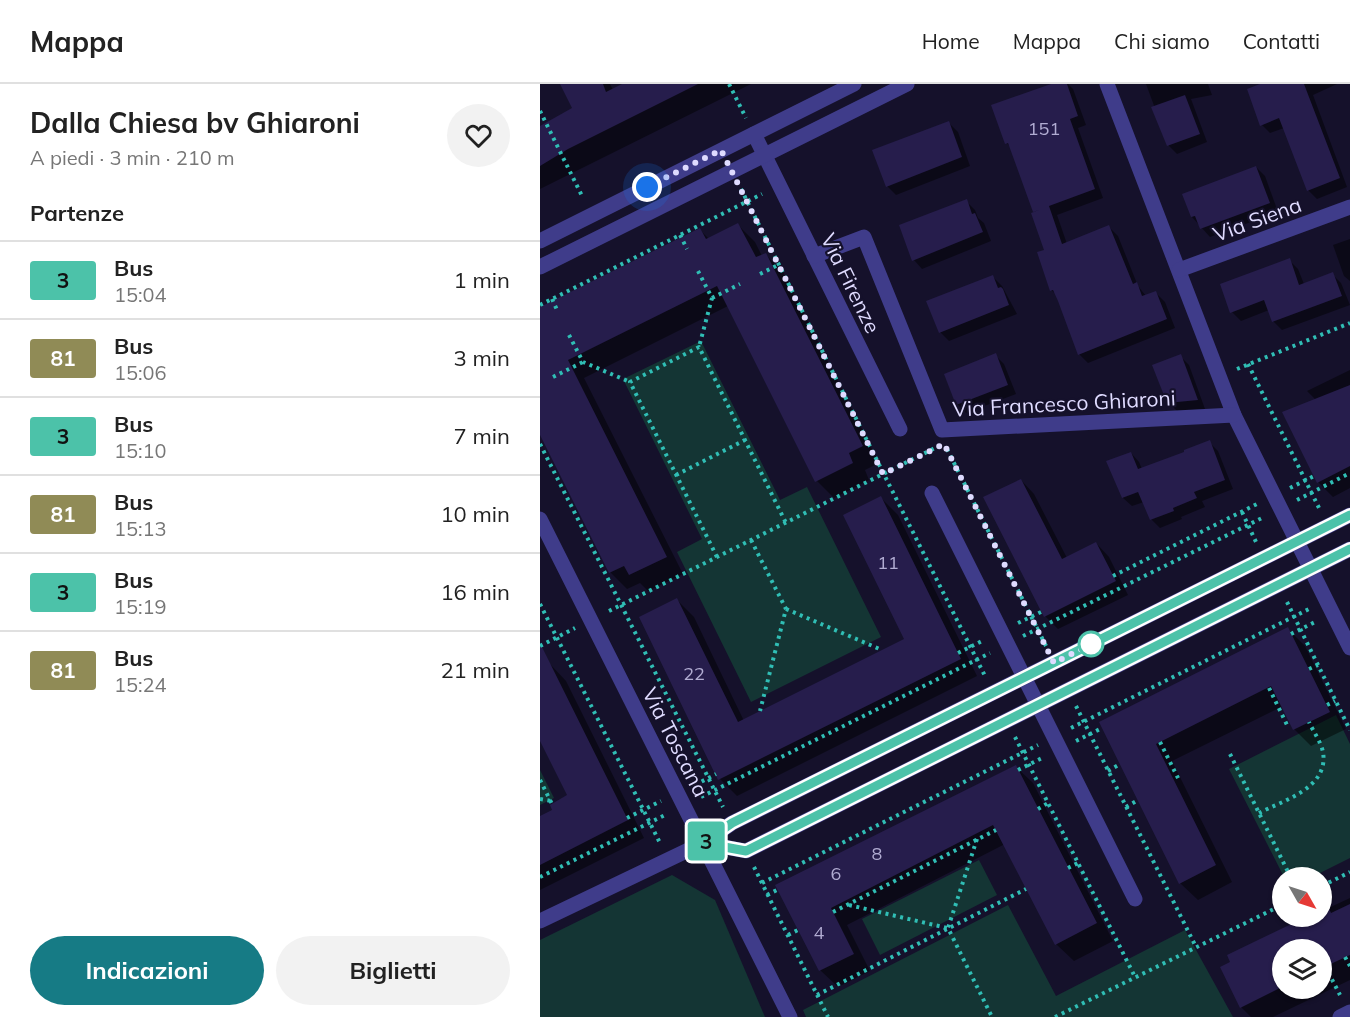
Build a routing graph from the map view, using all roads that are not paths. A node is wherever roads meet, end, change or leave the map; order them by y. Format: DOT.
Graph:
graph roads {
  1 [pos="854,84"];
  2 [pos="907,84"];
  3 [pos="1107,84"];
  4 [pos="754,134"];
  5 [pos="764,155"];
  6 [pos="1350,207"];
  7 [pos="540,241"];
  8 [pos="814,256"];
  9 [pos="540,267"];
  10 [pos="1179,270"];
  11 [pos="1234,415"];
  12 [pos="900,429"];
  13 [pos="932,493"];
  14 [pos="1350,515"];
  15 [pos="540,519"];
  16 [pos="1297,542"];
  17 [pos="1350,549"];
  18 [pos="1310,569"];
  19 [pos="1350,648"];
  20 [pos="1024,678"];
  21 [pos="1038,705"];
  22 [pos="703,843"];
  23 [pos="1135,899"];
  24 [pos="540,921"];
  25 [pos="790,1017"];
  1 -- 4 [label="street"];
  2 -- 5 [label="street"];
  3 -- 10 [label="street"];
  4 -- 5 [label="street, Via Firenze"];
  4 -- 7 [label="street"];
  5 -- 8 [label="street, Via Firenze"];
  5 -- 9 [label="street"];
  6 -- 10 [label="street, Via Siena"];
  8 -- 11 [label="street, Via Francesco Ghiaroni"];
  8 -- 12 [label="street, Via Firenze"];
  10 -- 11 [label="street"];
  11 -- 16 [label="street"];
  13 -- 20 [label="street"];
  14 -- 16 [label="street"];
  15 -- 22 [label="street, Via Toscana"];
  16 -- 18 [label="street"];
  16 -- 20 [label="street"];
  17 -- 18 [label="street"];
  18 -- 19 [label="street"];
  18 -- 21 [label="street"];
  20 -- 21 [label="street"];
  20 -- 22 [label="street"];
  21 -- 22 [label="street"];
  21 -- 23 [label="street"];
  22 -- 24 [label="street"];
  22 -- 25 [label="street, Via Toscana"];
}
